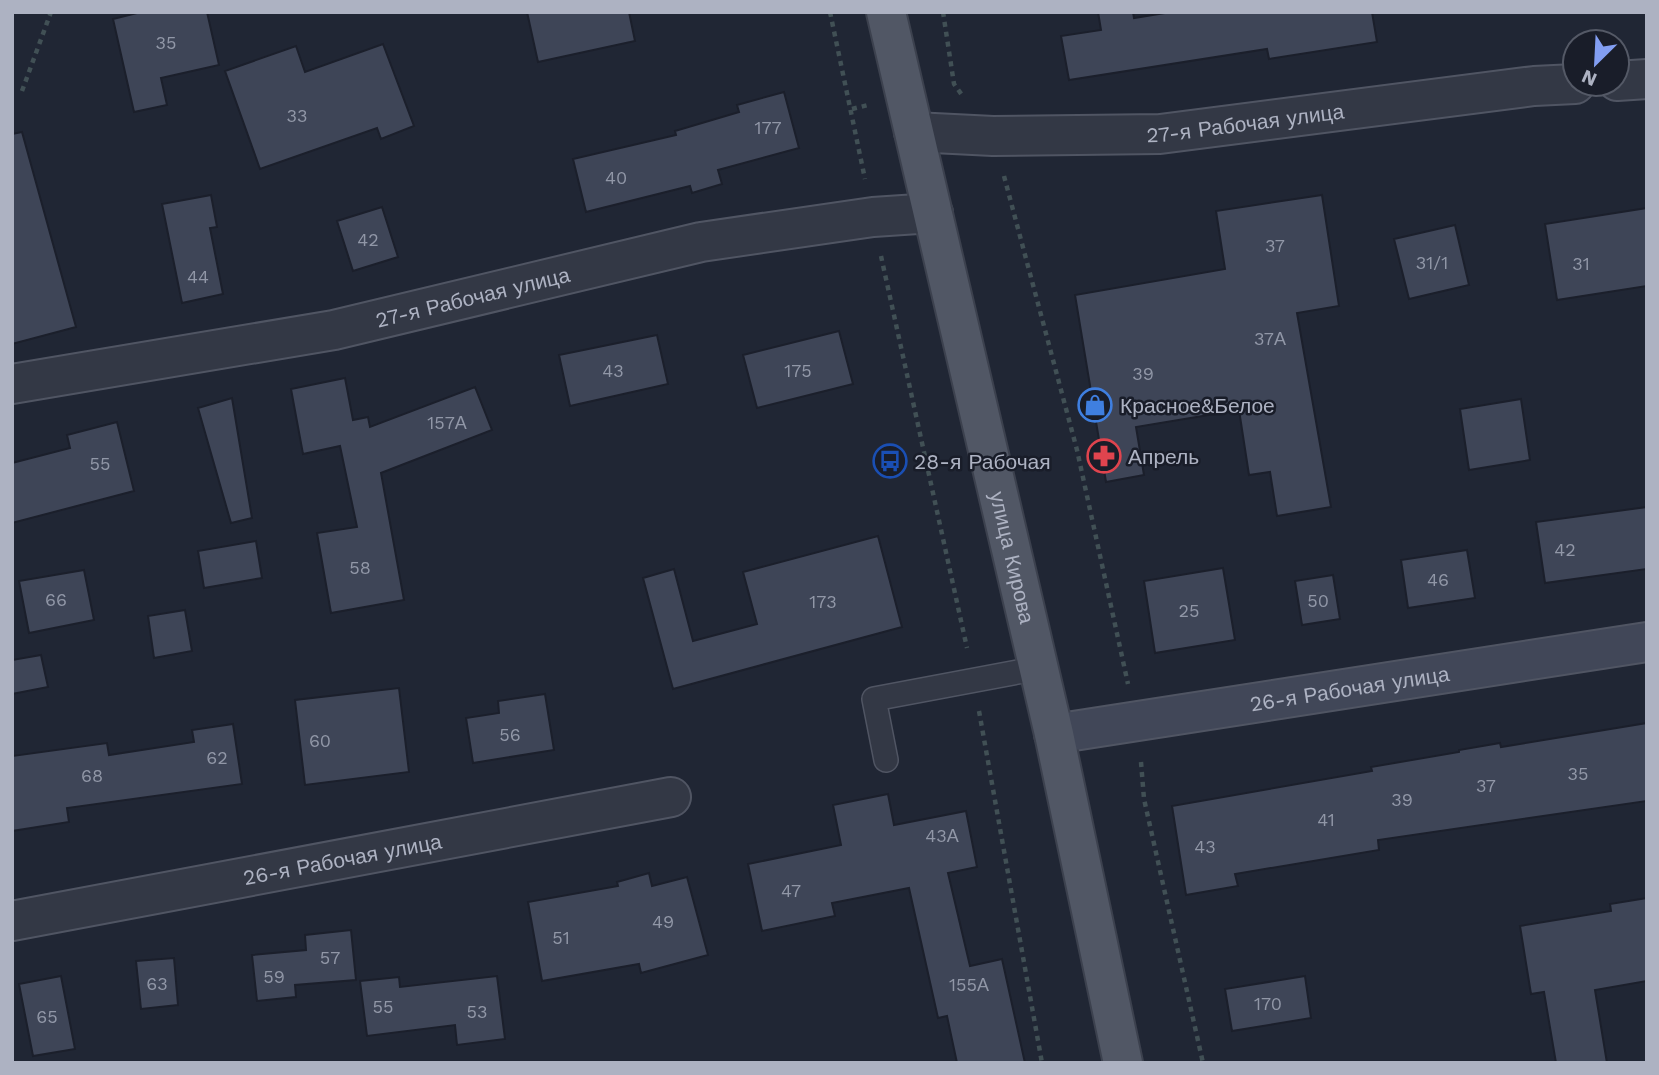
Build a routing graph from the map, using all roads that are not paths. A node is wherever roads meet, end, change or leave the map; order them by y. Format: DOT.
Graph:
graph roads {
  1 [pos="886,12"];
  2 [pos="1561,85"];
  3 [pos="914,132"];
  4 [pos="933,214"];
  5 [pos="12,384"];
  6 [pos="1647,642"];
  7 [pos="1039,668"];
  8 [pos="1054,734"];
  9 [pos="886,760"];
  10 [pos="671,797"];
  11 [pos="12,921"];
  12 [pos="1124,1063"];
  1 -- 3 [label="main road, улица Кирова"];
  2 -- 3 [label="street, 27-я Рабочая улица"];
  3 -- 4 [label="main road, улица Кирова"];
  4 -- 5 [label="street, 27-я Рабочая улица"];
  4 -- 7 [label="main road, улица Кирова"];
  6 -- 8 [label="main road, 26-я Рабочая улица"];
  7 -- 8 [label="main road, улица Кирова"];
  7 -- 9 [label="lane"];
  8 -- 12 [label="main road, улица Кирова"];
  10 -- 11 [label="street, 26-я Рабочая улица"];
}
